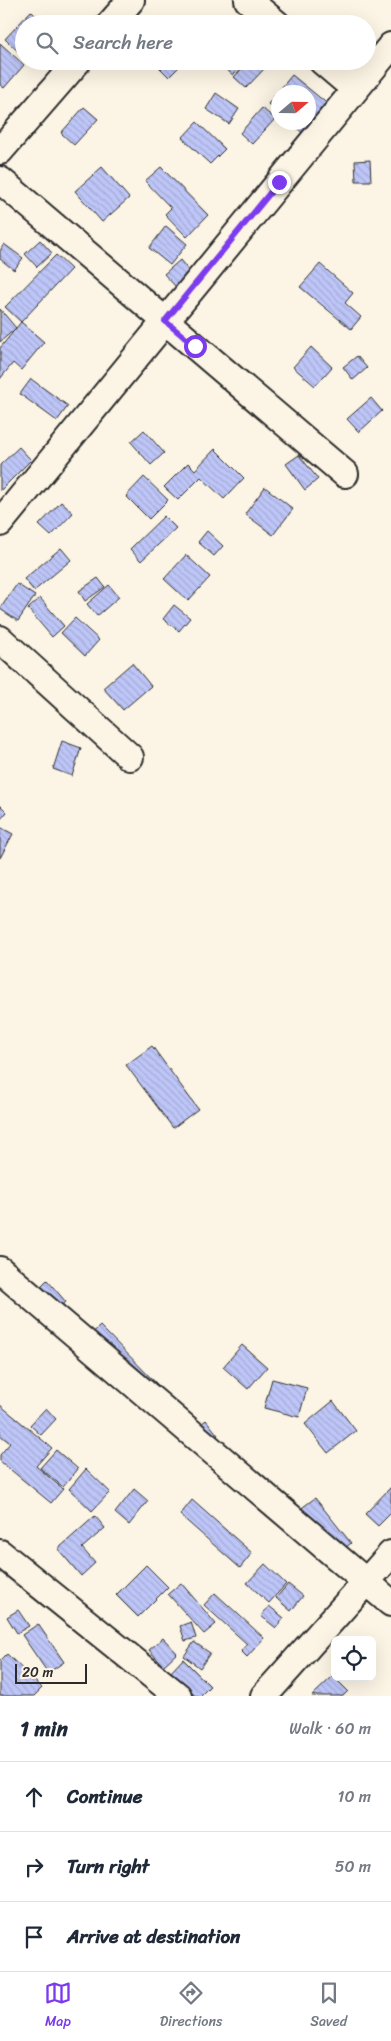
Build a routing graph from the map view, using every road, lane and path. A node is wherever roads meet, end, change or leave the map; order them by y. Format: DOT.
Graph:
graph roads {
  1 [pos="131,0"];
  2 [pos="248,0"];
  3 [pos="118,15"];
  4 [pos="266,15"];
  5 [pos="391,46"];
  6 [pos="376,64"];
  7 [pos="70,70"];
  8 [pos="333,70"];
  9 [pos="371,70"];
  10 [pos="355,89"];
  11 [pos="0,151"];
  12 [pos="0,180"];
  13 [pos="165,321"];
  14 [pos="345,474"];
  15 [pos="0,523"];
  16 [pos="0,639"];
  17 [pos="130,757"];
  18 [pos="0,1270"];
  19 [pos="0,1553"];
  20 [pos="391,1554"];
  21 [pos="367,1583"];
  22 [pos="391,1602"];
  23 [pos="178,1696"];
  24 [pos="264,1696"];
  1 -- 3 [label="street"];
  2 -- 4 [label="street"];
  5 -- 6 [label="street"];
  7 -- 11 [label="street"];
  8 -- 10 [label="street"];
  9 -- 10 [label="street"];
  10 -- 13 [label="street"];
  12 -- 13 [label="street"];
  13 -- 14 [label="street"];
  13 -- 15 [label="street"];
  16 -- 17 [label="street"];
  18 -- 21 [label="street"];
  19 -- 23 [label="street"];
  20 -- 21 [label="street"];
  21 -- 22 [label="street"];
  21 -- 24 [label="street"];
}
